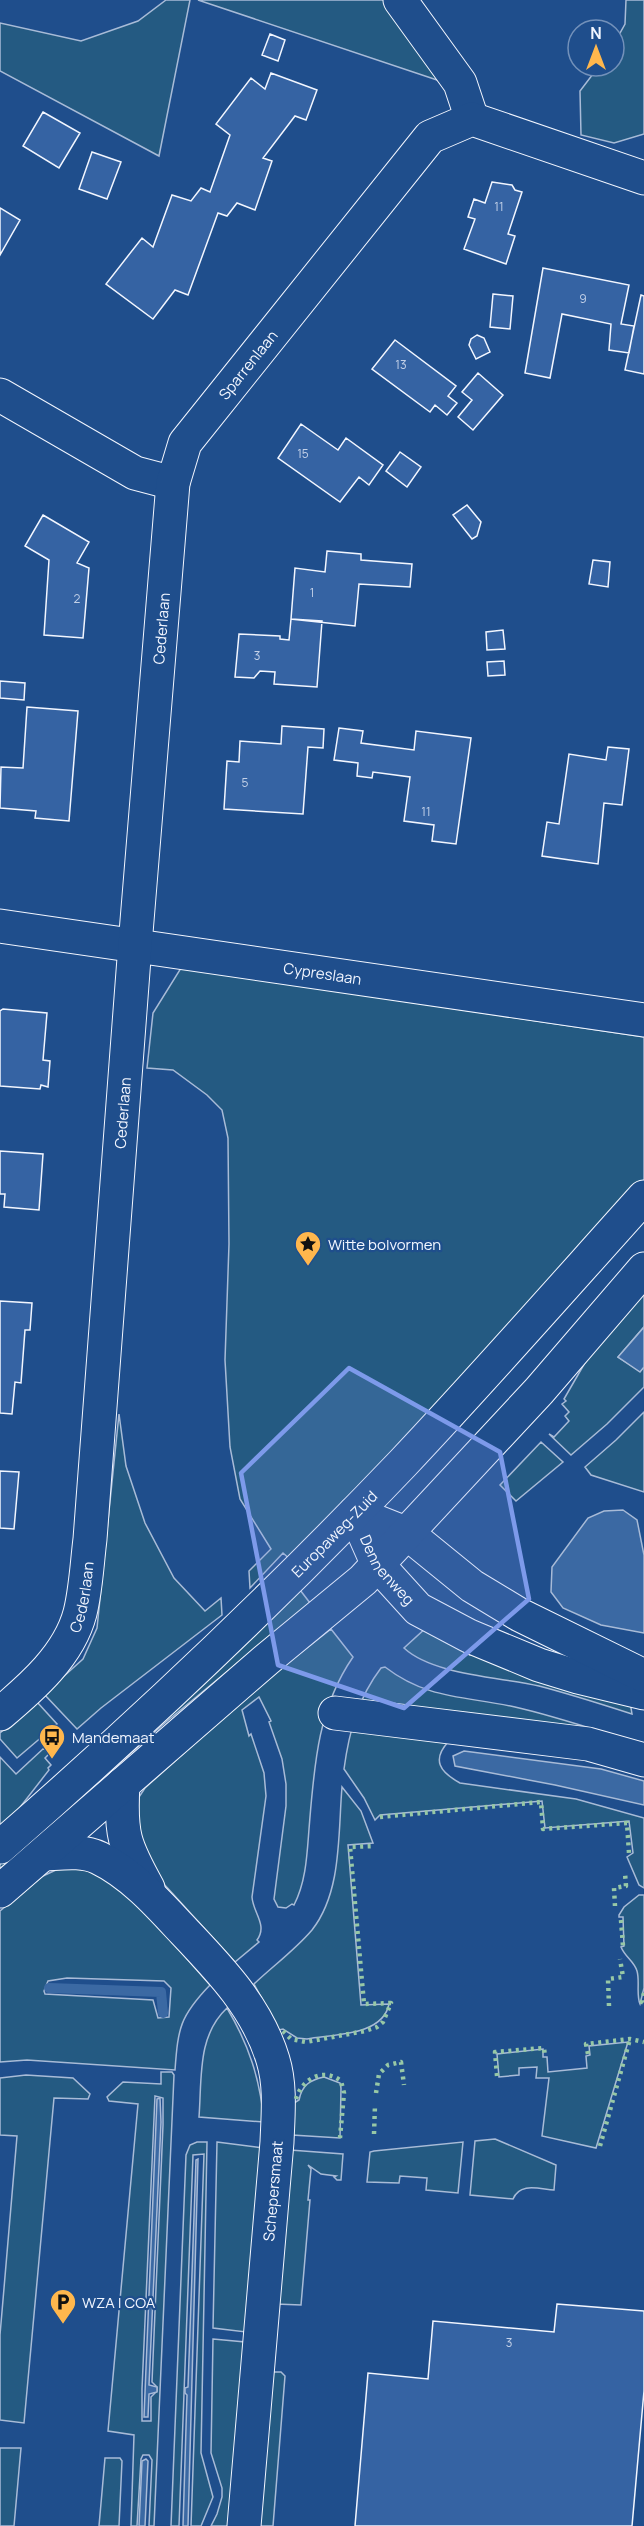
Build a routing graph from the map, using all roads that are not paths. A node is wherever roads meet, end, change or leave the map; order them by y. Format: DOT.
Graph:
graph roads {
  1 [pos="400,0"];
  2 [pos="472,118"];
  3 [pos="644,178"];
  4 [pos="0,394"];
  5 [pos="173,483"];
  6 [pos="0,926"];
  7 [pos="135,945"];
  8 [pos="644,1020"];
  9 [pos="644,1197"];
  10 [pos="644,1269"];
  11 [pos="355,1513"];
  12 [pos="408,1534"];
  13 [pos="378,1565"];
  14 [pos="644,1676"];
  15 [pos="644,1693"];
  16 [pos="335,1713"];
  17 [pos="0,1714"];
  18 [pos="644,1760"];
  19 [pos="123,1784"];
  20 [pos="0,1847"];
  21 [pos="45,1854"];
  22 [pos="0,1891"];
  23 [pos="153,1898"];
  24 [pos="244,2526"];
  1 -- 2 [label="street"];
  2 -- 3 [label="street"];
  2 -- 5 [label="street, Sparrenlaan"];
  4 -- 5 [label="street"];
  5 -- 7 [label="street, Cederlaan"];
  6 -- 7 [label="street, Cypreslaan"];
  7 -- 8 [label="street, Cypreslaan"];
  7 -- 17 [label="street, Cederlaan"];
  9 -- 11 [label="street, Europaweg-Zuid"];
  10 -- 12 [label="street"];
  11 -- 12 [label="street, Dennenweg"];
  11 -- 13 [label="street, Dennenweg"];
  11 -- 20 [label="street, Europaweg-Zuid"];
  12 -- 13 [label="street"];
  12 -- 14 [label="street, Dennenweg"];
  13 -- 15 [label="street, Dennenweg"];
  13 -- 19 [label="street"];
  16 -- 18 [label="street"];
  19 -- 21 [label="street"];
  19 -- 23 [label="street, Schepersmaat"];
  21 -- 22 [label="street"];
  21 -- 23 [label="street, Schepersmaat"];
  23 -- 24 [label="street, Schepersmaat"];
}
